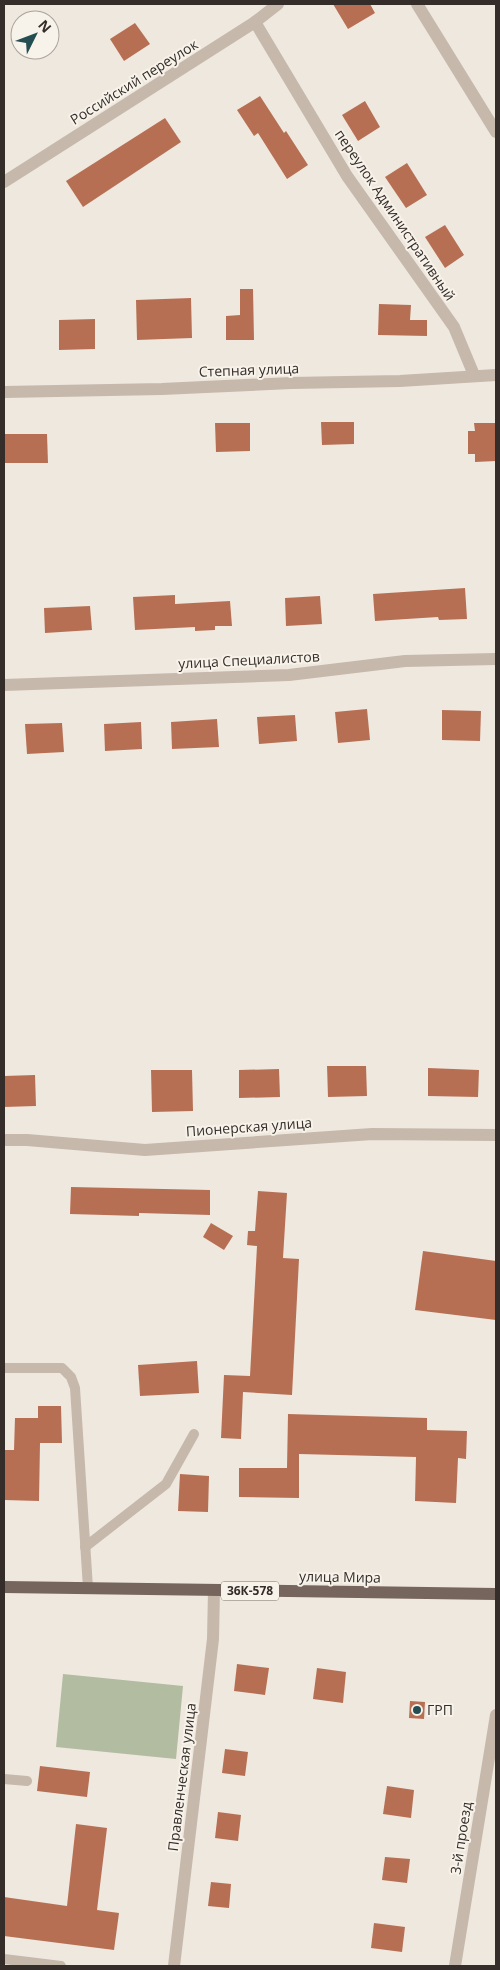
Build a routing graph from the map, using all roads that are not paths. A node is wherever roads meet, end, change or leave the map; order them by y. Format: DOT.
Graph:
graph roads {
  1 [pos="278,4"];
  2 [pos="417,4"];
  3 [pos="254,22"];
  4 [pos="496,132"];
  5 [pos="4,182"];
  6 [pos="474,375"];
  7 [pos="496,375"];
  8 [pos="4,392"];
  9 [pos="496,658"];
  10 [pos="4,685"];
  11 [pos="496,1135"];
  12 [pos="4,1140"];
  13 [pos="4,1368"];
  14 [pos="194,1434"];
  15 [pos="85,1547"];
  16 [pos="4,1587"];
  17 [pos="88,1588"];
  18 [pos="214,1590"];
  19 [pos="496,1594"];
  20 [pos="496,1715"];
  21 [pos="4,1779"];
  22 [pos="27,1781"];
  23 [pos="4,1959"];
  24 [pos="61,1966"];
  25 [pos="174,1966"];
  26 [pos="455,1966"];
  1 -- 3 [label="street, Российский переулок"];
  2 -- 4 [label="street"];
  3 -- 5 [label="street, Российский переулок"];
  3 -- 6 [label="street, переулок Административный"];
  6 -- 7 [label="street, Степная улица"];
  6 -- 8 [label="street, Степная улица"];
  9 -- 10 [label="street, улица Специалистов"];
  11 -- 12 [label="street, Пионерская улица"];
  13 -- 15 [label="lane"];
  14 -- 15 [label="lane"];
  15 -- 17 [label="lane"];
  16 -- 17 [label="main road, улица Мира / 36К-578"];
  17 -- 18 [label="main road, улица Мира / 36К-578"];
  18 -- 19 [label="main road, улица Мира / 36К-578"];
  18 -- 25 [label="street, Правленческая улица"];
  20 -- 26 [label="street, 3-й проезд"];
  21 -- 22 [label="lane"];
  23 -- 24 [label="lane"];
}
